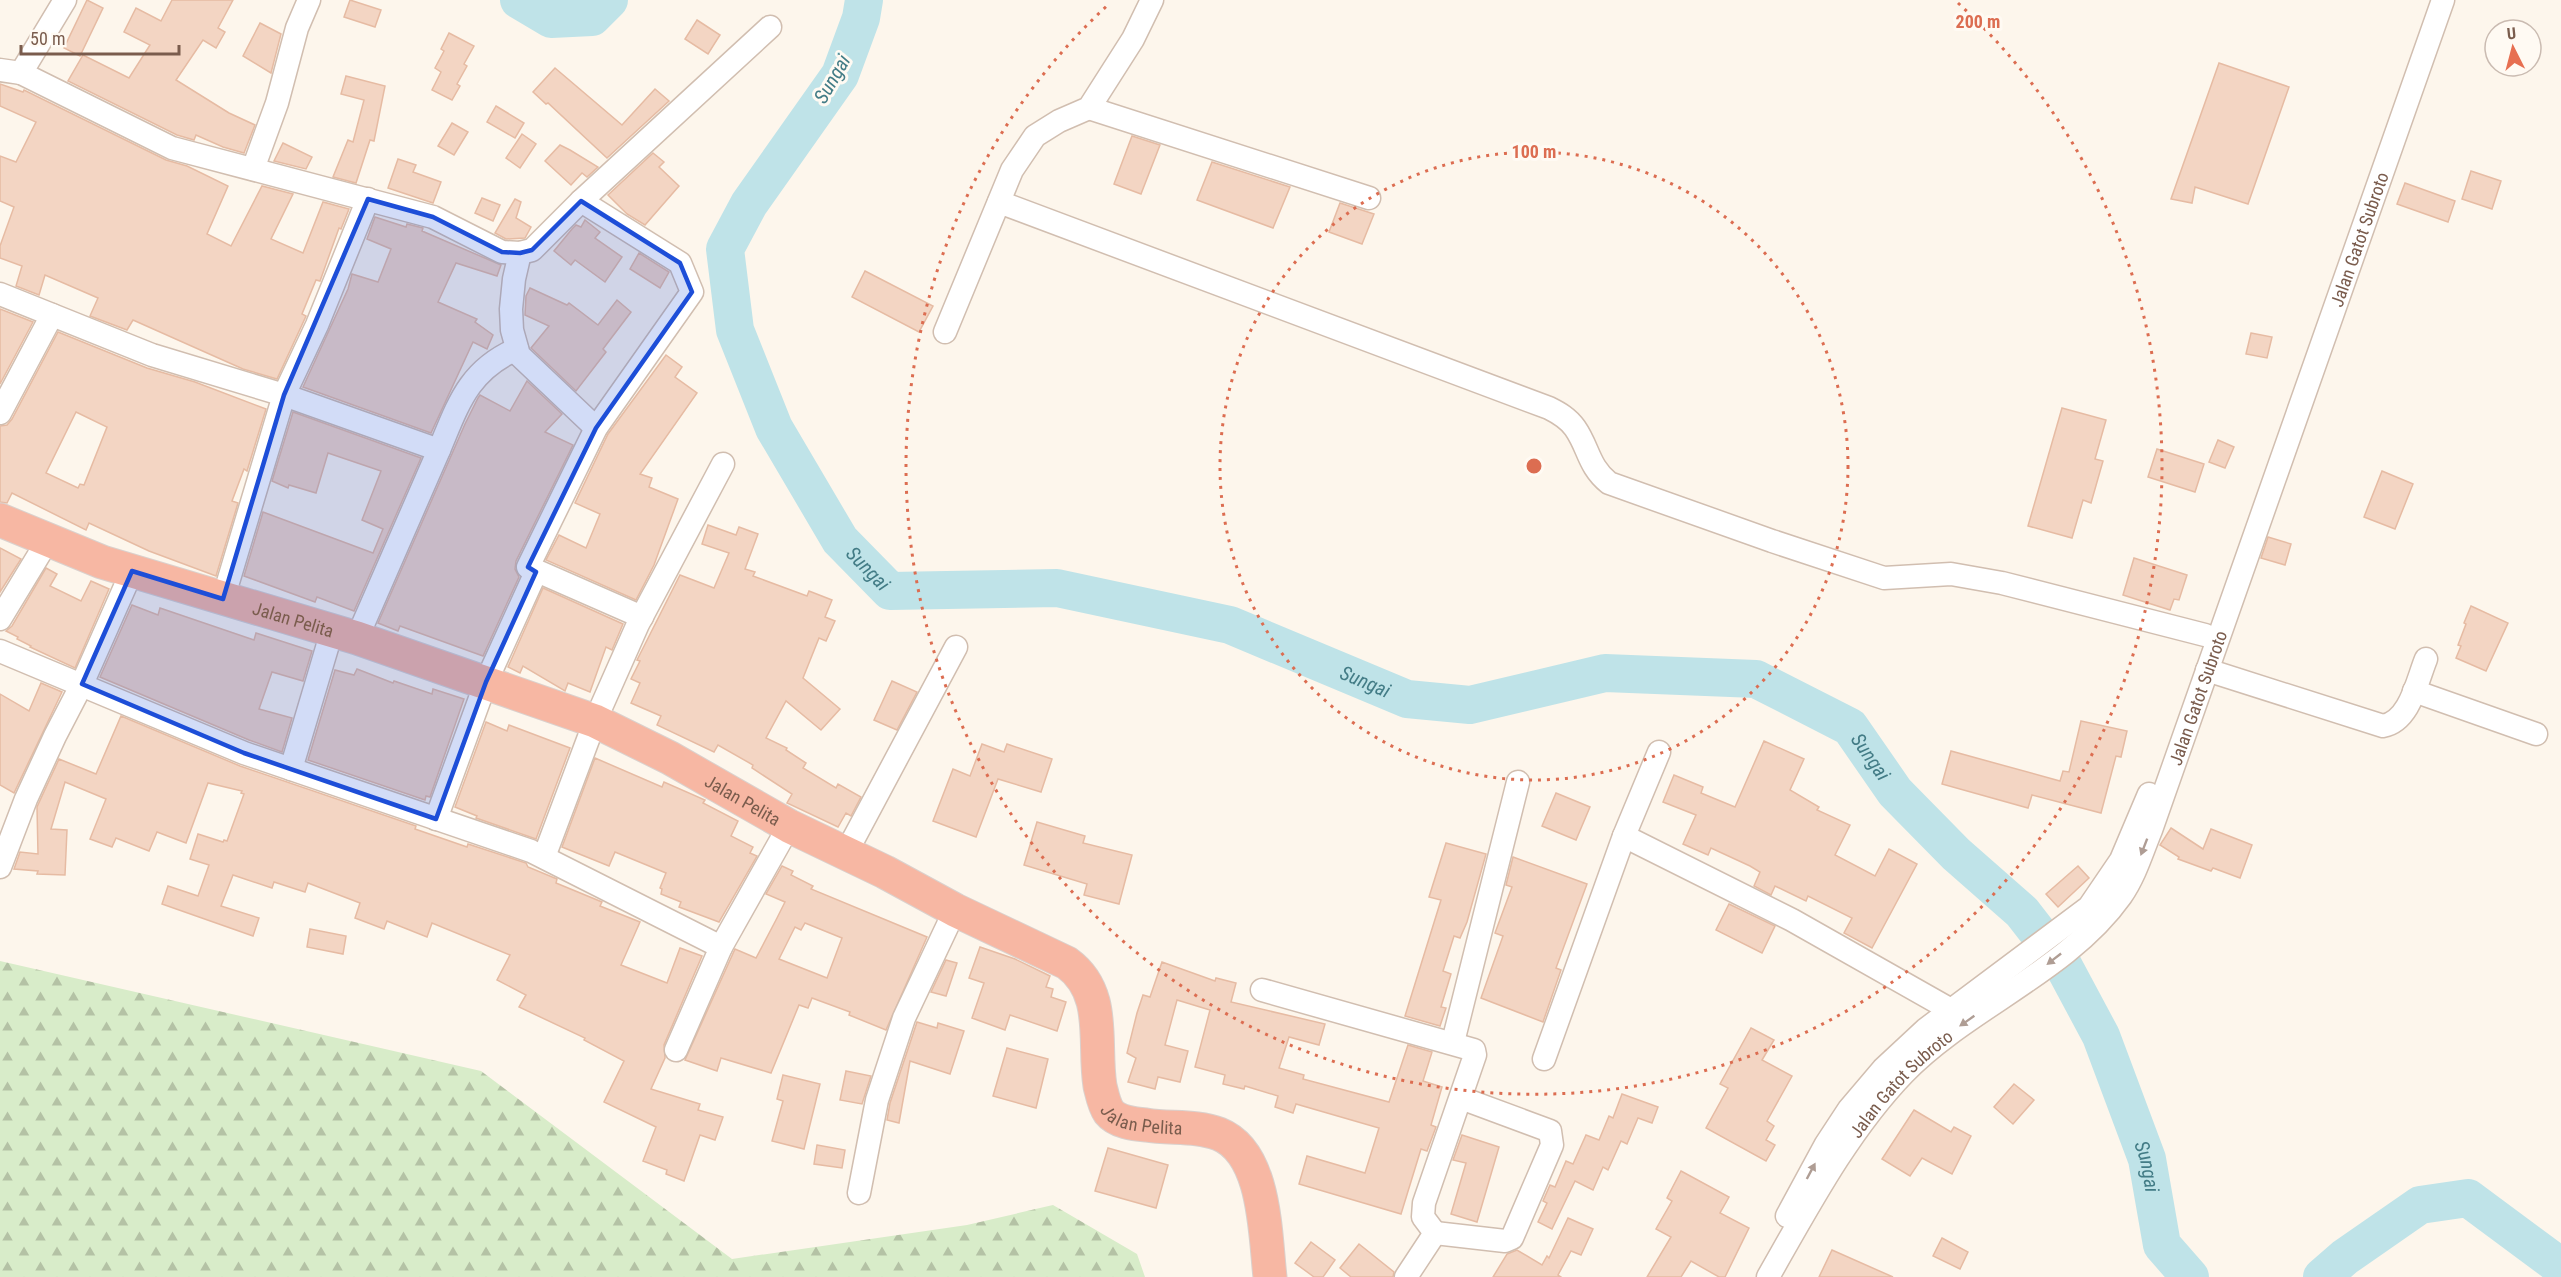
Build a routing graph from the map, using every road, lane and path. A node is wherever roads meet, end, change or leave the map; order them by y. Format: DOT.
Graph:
graph roads {
  1 [pos="64,0"];
  2 [pos="309,0"];
  3 [pos="1152,0"];
  4 [pos="2427,0"];
  5 [pos="2443,0"];
  6 [pos="770,27"];
  7 [pos="11,71"];
  8 [pos="1089,108"];
  9 [pos="253,170"];
  10 [pos="1369,198"];
  11 [pos="368,199"];
  12 [pos="581,201"];
  13 [pos="999,202"];
  14 [pos="519,253"];
  15 [pos="0,294"];
  16 [pos="52,315"];
  17 [pos="945,332"];
  18 [pos="518,349"];
  19 [pos="284,395"];
  20 [pos="0,413"];
  21 [pos="596,428"];
  22 [pos="439,450"];
  23 [pos="723,464"];
  24 [pos="0,520"];
  25 [pos="48,540"];
  26 [pos="132,571"];
  27 [pos="536,572"];
  28 [pos="223,599"];
  29 [pos="642,616"];
  30 [pos="0,619"];
  31 [pos="345,635"];
  32 [pos="2205,635"];
  33 [pos="956,647"];
  34 [pos="0,651"];
  35 [pos="2426,659"];
  36 [pos="2207,670"];
  37 [pos="486,682"];
  38 [pos="82,684"];
  39 [pos="2414,691"];
  40 [pos="595,721"];
  41 [pos="2536,734"];
  42 [pos="1659,752"];
  43 [pos="291,769"];
  44 [pos="1518,782"];
  45 [pos="436,819"];
  46 [pos="789,826"];
  47 [pos="1624,836"];
  48 [pos="846,853"];
  49 [pos="544,857"];
  50 [pos="0,867"];
  51 [pos="955,910"];
  52 [pos="2083,925"];
  53 [pos="721,947"];
  54 [pos="2011,980"];
  55 [pos="1262,990"];
  56 [pos="1951,1010"];
  57 [pos="1453,1042"];
  58 [pos="676,1050"];
  59 [pos="1544,1059"];
  60 [pos="1461,1098"];
  61 [pos="859,1193"];
  62 [pos="1435,1233"];
  63 [pos="1785,1234"];
  64 [pos="1270,1277"];
  65 [pos="1406,1277"];
  66 [pos="1752,1277"];
  67 [pos="1768,1277"];
  1 -- 7 [label="street"];
  2 -- 9 [label="street"];
  3 -- 8 [label="street"];
  4 -- 32 [label="street, Jalan Gatot Subroto"];
  5 -- 36 [label="street, Jalan Gatot Subroto"];
  6 -- 12 [label="street"];
  7 -- 9 [label="street"];
  8 -- 10 [label="street"];
  8 -- 13 [label="street"];
  9 -- 11 [label="street"];
  11 -- 14 [label="street"];
  11 -- 19 [label="street"];
  12 -- 14 [label="street"];
  12 -- 21 [label="street"];
  13 -- 17 [label="street"];
  13 -- 32 [label="street"];
  14 -- 18 [label="street"];
  15 -- 16 [label="street"];
  16 -- 19 [label="street"];
  16 -- 20 [label="street"];
  18 -- 21 [label="street"];
  18 -- 22 [label="street"];
  19 -- 22 [label="street"];
  19 -- 28 [label="street"];
  21 -- 27 [label="street"];
  22 -- 31 [label="street"];
  23 -- 29 [label="street"];
  24 -- 25 [label="highway, Jalan Pelita"];
  25 -- 26 [label="highway, Jalan Pelita"];
  25 -- 30 [label="street"];
  26 -- 28 [label="highway, Jalan Pelita"];
  26 -- 38 [label="street"];
  27 -- 29 [label="street"];
  27 -- 37 [label="street"];
  28 -- 31 [label="highway, Jalan Pelita"];
  29 -- 40 [label="street"];
  31 -- 37 [label="highway, Jalan Pelita"];
  31 -- 43 [label="street"];
  32 -- 52 [label="street, Jalan Gatot Subroto"];
  33 -- 48 [label="street"];
  34 -- 38 [label="street"];
  35 -- 39 [label="street"];
  36 -- 39 [label="street"];
  36 -- 52 [label="street, Jalan Gatot Subroto, one-way"];
  37 -- 40 [label="highway, Jalan Pelita"];
  37 -- 45 [label="street"];
  38 -- 43 [label="street"];
  38 -- 50 [label="street"];
  39 -- 41 [label="street"];
  40 -- 46 [label="highway, Jalan Pelita"];
  40 -- 49 [label="street"];
  42 -- 47 [label="street"];
  43 -- 45 [label="street"];
  44 -- 57 [label="street"];
  45 -- 49 [label="street"];
  46 -- 48 [label="highway, Jalan Pelita"];
  46 -- 53 [label="street"];
  47 -- 56 [label="street"];
  47 -- 59 [label="street"];
  48 -- 51 [label="highway, Jalan Pelita"];
  49 -- 53 [label="street"];
  51 -- 61 [label="street"];
  51 -- 64 [label="highway, Jalan Pelita"];
  52 -- 54 [label="street, Jalan Gatot Subroto"];
  53 -- 58 [label="street"];
  54 -- 56 [label="street, Jalan Gatot Subroto"];
  54 -- 63 [label="street, Jalan Gatot Subroto, one-way"];
  55 -- 57 [label="street"];
  63 -- 56 [label="street, Jalan Gatot Subroto, one-way"];
  57 -- 60 [label="street"];
  60 -- 62 [label="street"];
  60 -- 62 [label="street"];
  62 -- 65 [label="street"];
  63 -- 66 [label="street, Jalan Gatot Subroto"];
  63 -- 67 [label="street, Jalan Gatot Subroto"];
}
